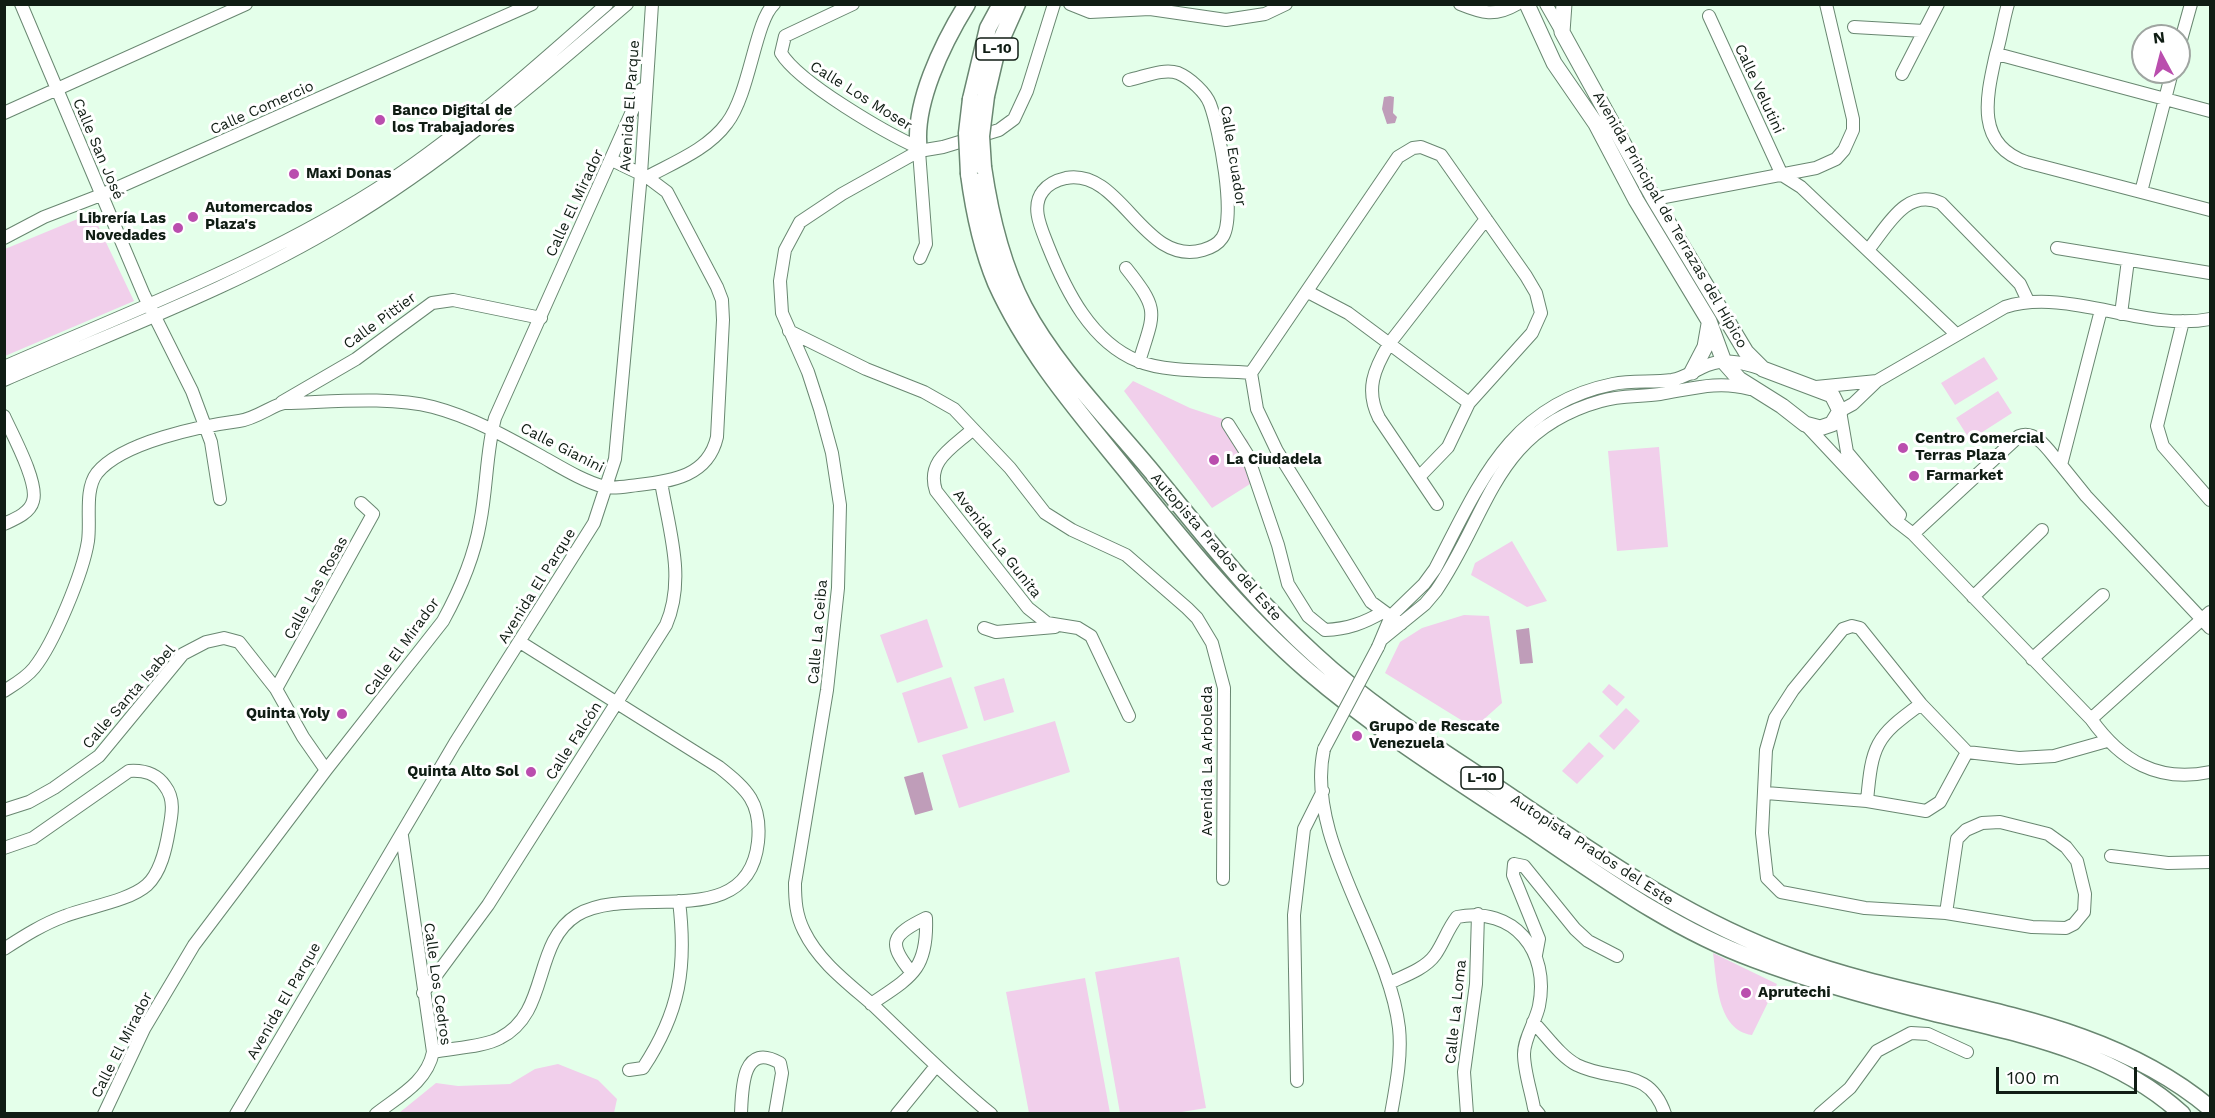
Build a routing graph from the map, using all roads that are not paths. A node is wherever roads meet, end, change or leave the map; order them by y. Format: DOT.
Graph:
graph roads {
  1 [pos="21,4"];
  2 [pos="246,4"];
  3 [pos="532,4"];
  4 [pos="607,4"];
  5 [pos="627,4"];
  6 [pos="652,4"];
  7 [pos="774,4"];
  8 [pos="853,4"];
  9 [pos="967,4"];
  10 [pos="992,4"];
  11 [pos="1000,4"];
  12 [pos="1017,4"];
  13 [pos="1054,4"];
  14 [pos="1070,4"];
  15 [pos="1286,4"];
  16 [pos="1460,4"];
  17 [pos="1517,4"];
  18 [pos="1527,4"];
  19 [pos="1546,4"];
  20 [pos="1564,4"];
  21 [pos="1826,4"];
  22 [pos="1938,4"];
  23 [pos="2008,4"];
  24 [pos="2191,4"];
  25 [pos="1150,7"];
  26 [pos="1709,16"];
  27 [pos="2185,24"];
  28 [pos="1854,27"];
  29 [pos="988,28"];
  30 [pos="1562,32"];
  31 [pos="1924,32"];
  32 [pos="1997,54"];
  33 [pos="1902,74"];
  34 [pos="646,80"];
  35 [pos="1129,80"];
  36 [pos="2169,84"];
  37 [pos="57,90"];
  38 [pos="2165,99"];
  39 [pos="2211,111"];
  40 [pos="4,113"];
  41 [pos="919,149"];
  42 [pos="612,160"];
  43 [pos="976,170"];
  44 [pos="644,175"];
  45 [pos="1782,175"];
  46 [pos="2141,192"];
  47 [pos="100,195"];
  48 [pos="1654,199"];
  49 [pos="2211,210"];
  50 [pos="1486,219"];
  51 [pos="4,238"];
  52 [pos="2057,248"];
  53 [pos="1868,250"];
  54 [pos="920,258"];
  55 [pos="2128,260"];
  56 [pos="1126,268"];
  57 [pos="2211,273"];
  58 [pos="1308,292"];
  59 [pos="2028,301"];
  60 [pos="152,309"];
  61 [pos="2101,310"];
  62 [pos="2121,314"];
  63 [pos="541,318"];
  64 [pos="2211,319"];
  65 [pos="1709,321"];
  66 [pos="2183,321"];
  67 [pos="789,331"];
  68 [pos="1956,334"];
  69 [pos="1389,344"];
  70 [pos="1139,362"];
  71 [pos="1724,362"];
  72 [pos="4,367"];
  73 [pos="1763,369"];
  74 [pos="1692,372"];
  75 [pos="1251,373"];
  76 [pos="4,380"];
  77 [pos="1877,381"];
  78 [pos="1815,387"];
  79 [pos="1760,393"];
  80 [pos="282,402"];
  81 [pos="1469,403"];
  82 [pos="1840,411"];
  83 [pos="4,416"];
  84 [pos="1228,424"];
  85 [pos="1805,424"];
  86 [pos="204,425"];
  87 [pos="492,429"];
  88 [pos="972,430"];
  89 [pos="2061,465"];
  90 [pos="1420,476"];
  91 [pos="661,483"];
  92 [pos="607,488"];
  93 [pos="220,499"];
  94 [pos="2211,500"];
  95 [pos="361,503"];
  96 [pos="1437,504"];
  97 [pos="4,524"];
  98 [pos="2042,530"];
  99 [pos="1911,533"];
  100 [pos="2103,595"];
  101 [pos="1973,597"];
  102 [pos="1028,608"];
  103 [pos="1387,614"];
  104 [pos="2208,620"];
  105 [pos="1401,624"];
  106 [pos="1059,627"];
  107 [pos="984,628"];
  108 [pos="1019,630"];
  109 [pos="520,642"];
  110 [pos="1380,643"];
  111 [pos="2032,659"];
  112 [pos="276,689"];
  113 [pos="4,691"];
  114 [pos="618,701"];
  115 [pos="1921,704"];
  116 [pos="1129,716"];
  117 [pos="2091,719"];
  118 [pos="2106,741"];
  119 [pos="1967,752"];
  120 [pos="326,770"];
  121 [pos="2211,772"];
  122 [pos="1323,791"];
  123 [pos="1766,793"];
  124 [pos="1867,801"];
  125 [pos="4,810"];
  126 [pos="402,836"];
  127 [pos="4,848"];
  128 [pos="2111,856"];
  129 [pos="2211,862"];
  130 [pos="1223,879"];
  131 [pos="679,901"];
  132 [pos="1946,913"];
  133 [pos="1478,914"];
  134 [pos="4,949"];
  135 [pos="1536,956"];
  136 [pos="1617,956"];
  137 [pos="912,974"];
  138 [pos="1389,983"];
  139 [pos="423,993"];
  140 [pos="871,1004"];
  141 [pos="1533,1022"];
  142 [pos="433,1052"];
  143 [pos="1967,1052"];
  144 [pos="936,1066"];
  145 [pos="629,1070"];
  146 [pos="1297,1082"];
  147 [pos="2211,1108"];
  148 [pos="104,1113"];
  149 [pos="236,1113"];
  150 [pos="376,1113"];
  151 [pos="741,1113"];
  152 [pos="775,1113"];
  153 [pos="897,1113"];
  154 [pos="991,1113"];
  155 [pos="1391,1113"];
  156 [pos="1467,1113"];
  157 [pos="1539,1113"];
  158 [pos="1665,1113"];
  159 [pos="1820,1113"];
  160 [pos="2182,1113"];
  1 -- 37 [label="street, Calle San José"];
  2 -- 37 [label="street"];
  3 -- 47 [label="street, Calle Comercio"];
  4 -- 60 [label="street"];
  5 -- 60 [label="street"];
  6 -- 34 [label="street, Avenida El Parque"];
  7 -- 44 [label="street"];
  8 -- 41 [label="street, Calle Los Moser"];
  9 -- 41 [label="highway"];
  10 -- 29 [label="highway"];
  11 -- 29 [label="highway, Autopista Prados del Este / L-10"];
  12 -- 43 [label="highway, Autopista Prados del Este / L-10, bridge"];
  13 -- 41 [label="street, Calle La Ceiba"];
  14 -- 25 [label="street"];
  15 -- 25 [label="street"];
  16 -- 17 [label="street"];
  18 -- 65 [label="main road, Avenida Principal de Terrazas del Hípico"];
  19 -- 30 [label="street, Avenida Principal de Terrazas del Hípico"];
  20 -- 30 [label="main road"];
  21 -- 45 [label="street"];
  22 -- 31 [label="street"];
  23 -- 32 [label="street"];
  24 -- 27 [label="street"];
  26 -- 45 [label="street, Calle Velutini"];
  28 -- 31 [label="street"];
  29 -- 43 [label="highway, Autopista Prados del Este / L-10, bridge"];
  30 -- 48 [label="main road, Avenida Principal de Terrazas del Hípico"];
  31 -- 33 [label="street"];
  32 -- 38 [label="street"];
  32 -- 46 [label="street"];
  34 -- 42 [label="street, Calle El Mirador"];
  34 -- 44 [label="street, Avenida El Parque"];
  35 -- 70 [label="street, Calle Ecuador"];
  36 -- 38 [label="street"];
  37 -- 40 [label="street"];
  37 -- 47 [label="street, Calle San José"];
  38 -- 39 [label="street"];
  38 -- 46 [label="street"];
  41 -- 54 [label="street"];
  41 -- 67 [label="street, Calle La Ceiba"];
  42 -- 44 [label="street, Calle Gianini"];
  42 -- 63 [label="street, Calle El Mirador"];
  43 -- 147 [label="highway, Autopista Prados del Este / L-10"];
  43 -- 160 [label="highway, Autopista Prados del Este / L-10"];
  44 -- 91 [label="street, Calle Gianini"];
  44 -- 92 [label="street, Avenida El Parque"];
  45 -- 48 [label="street"];
  45 -- 53 [label="street"];
  46 -- 49 [label="street"];
  47 -- 51 [label="street, Calle Comercio"];
  47 -- 60 [label="street, Calle San José"];
  48 -- 73 [label="main road, Avenida Principal de Terrazas del Hípico"];
  50 -- 58 [label="street"];
  50 -- 69 [label="street"];
  50 -- 81 [label="street"];
  52 -- 55 [label="street"];
  53 -- 59 [label="street"];
  53 -- 68 [label="street"];
  55 -- 57 [label="street"];
  55 -- 62 [label="street"];
  56 -- 70 [label="street"];
  58 -- 69 [label="street"];
  58 -- 75 [label="street"];
  59 -- 61 [label="street"];
  59 -- 68 [label="street"];
  60 -- 72 [label="street"];
  60 -- 76 [label="street"];
  60 -- 86 [label="street, Calle San José"];
  61 -- 62 [label="street"];
  61 -- 89 [label="street"];
  62 -- 66 [label="street"];
  63 -- 80 [label="street, Calle Pittier"];
  63 -- 87 [label="street, Calle El Mirador"];
  64 -- 66 [label="street"];
  65 -- 71 [label="main road, Avenida Principal de Terrazas del Hípico"];
  65 -- 74 [label="main road"];
  66 -- 94 [label="street"];
  67 -- 88 [label="street, Avenida La Arboleda"];
  67 -- 140 [label="street, Calle La Ceiba"];
  68 -- 77 [label="street"];
  69 -- 81 [label="street"];
  69 -- 90 [label="street"];
  70 -- 75 [label="street, Calle Ecuador"];
  71 -- 73 [label="street"];
  71 -- 74 [label="street"];
  71 -- 79 [label="main road, Avenida Principal de Terrazas del Hípico"];
  73 -- 78 [label="main road"];
  74 -- 103 [label="street"];
  75 -- 103 [label="street"];
  77 -- 78 [label="street"];
  77 -- 82 [label="street"];
  78 -- 82 [label="main road"];
  79 -- 85 [label="main road, Avenida Principal de Terrazas del Hípico"];
  79 -- 105 [label="street"];
  80 -- 86 [label="street"];
  80 -- 87 [label="street, Calle Gianini"];
  81 -- 90 [label="street"];
  82 -- 85 [label="main road"];
  82 -- 99 [label="street"];
  83 -- 97 [label="street"];
  84 -- 103 [label="street"];
  85 -- 99 [label="street"];
  86 -- 93 [label="street, Calle San José"];
  86 -- 113 [label="street"];
  87 -- 92 [label="street, Calle Gianini"];
  87 -- 120 [label="street, Calle El Mirador"];
  88 -- 102 [label="street, Avenida La Gunita"];
  88 -- 130 [label="street, Avenida La Arboleda"];
  89 -- 99 [label="street"];
  89 -- 104 [label="street"];
  90 -- 96 [label="street"];
  91 -- 92 [label="street, Calle Gianini"];
  91 -- 114 [label="street, Calle Falcón"];
  92 -- 109 [label="street, Avenida El Parque"];
  95 -- 112 [label="street, Calle Las Rosas"];
  98 -- 101 [label="street"];
  99 -- 101 [label="street"];
  100 -- 111 [label="street"];
  101 -- 111 [label="street"];
  102 -- 106 [label="street, Avenida La Gunita"];
  102 -- 108 [label="street"];
  103 -- 105 [label="street"];
  103 -- 110 [label="street"];
  104 -- 117 [label="street"];
  105 -- 110 [label="street"];
  106 -- 108 [label="street"];
  106 -- 116 [label="street, Avenida La Gunita"];
  107 -- 108 [label="street"];
  109 -- 114 [label="street"];
  109 -- 126 [label="street, Avenida El Parque"];
  110 -- 122 [label="street, bridge"];
  111 -- 117 [label="street"];
  112 -- 120 [label="street, Calle Santa Isabel"];
  112 -- 125 [label="street, Calle Santa Isabel"];
  114 -- 131 [label="street"];
  114 -- 139 [label="street, Calle Falcón"];
  115 -- 119 [label="street"];
  115 -- 123 [label="street"];
  115 -- 124 [label="street"];
  117 -- 118 [label="street"];
  118 -- 119 [label="street"];
  118 -- 121 [label="street"];
  119 -- 124 [label="street"];
  120 -- 148 [label="street, Calle El Mirador"];
  122 -- 138 [label="street"];
  122 -- 146 [label="street"];
  123 -- 124 [label="street"];
  123 -- 132 [label="street"];
  126 -- 139 [label="street, Calle Los Cedros"];
  126 -- 149 [label="street, Avenida El Parque"];
  127 -- 134 [label="street"];
  128 -- 129 [label="street"];
  131 -- 142 [label="street"];
  131 -- 145 [label="street"];
  132 -- 132 [label="street"];
  133 -- 135 [label="street"];
  133 -- 138 [label="street"];
  133 -- 156 [label="street, Calle La Loma"];
  135 -- 136 [label="street"];
  135 -- 141 [label="street"];
  137 -- 140 [label="street"];
  138 -- 155 [label="street"];
  139 -- 142 [label="street, Calle Los Cedros"];
  140 -- 144 [label="street, Calle La Ceiba"];
  141 -- 157 [label="street"];
  141 -- 158 [label="street"];
  142 -- 150 [label="street, Calle Los Cedros"];
  143 -- 159 [label="street"];
  144 -- 153 [label="street"];
  144 -- 154 [label="street, Calle La Ceiba"];
  151 -- 152 [label="street"];
}
